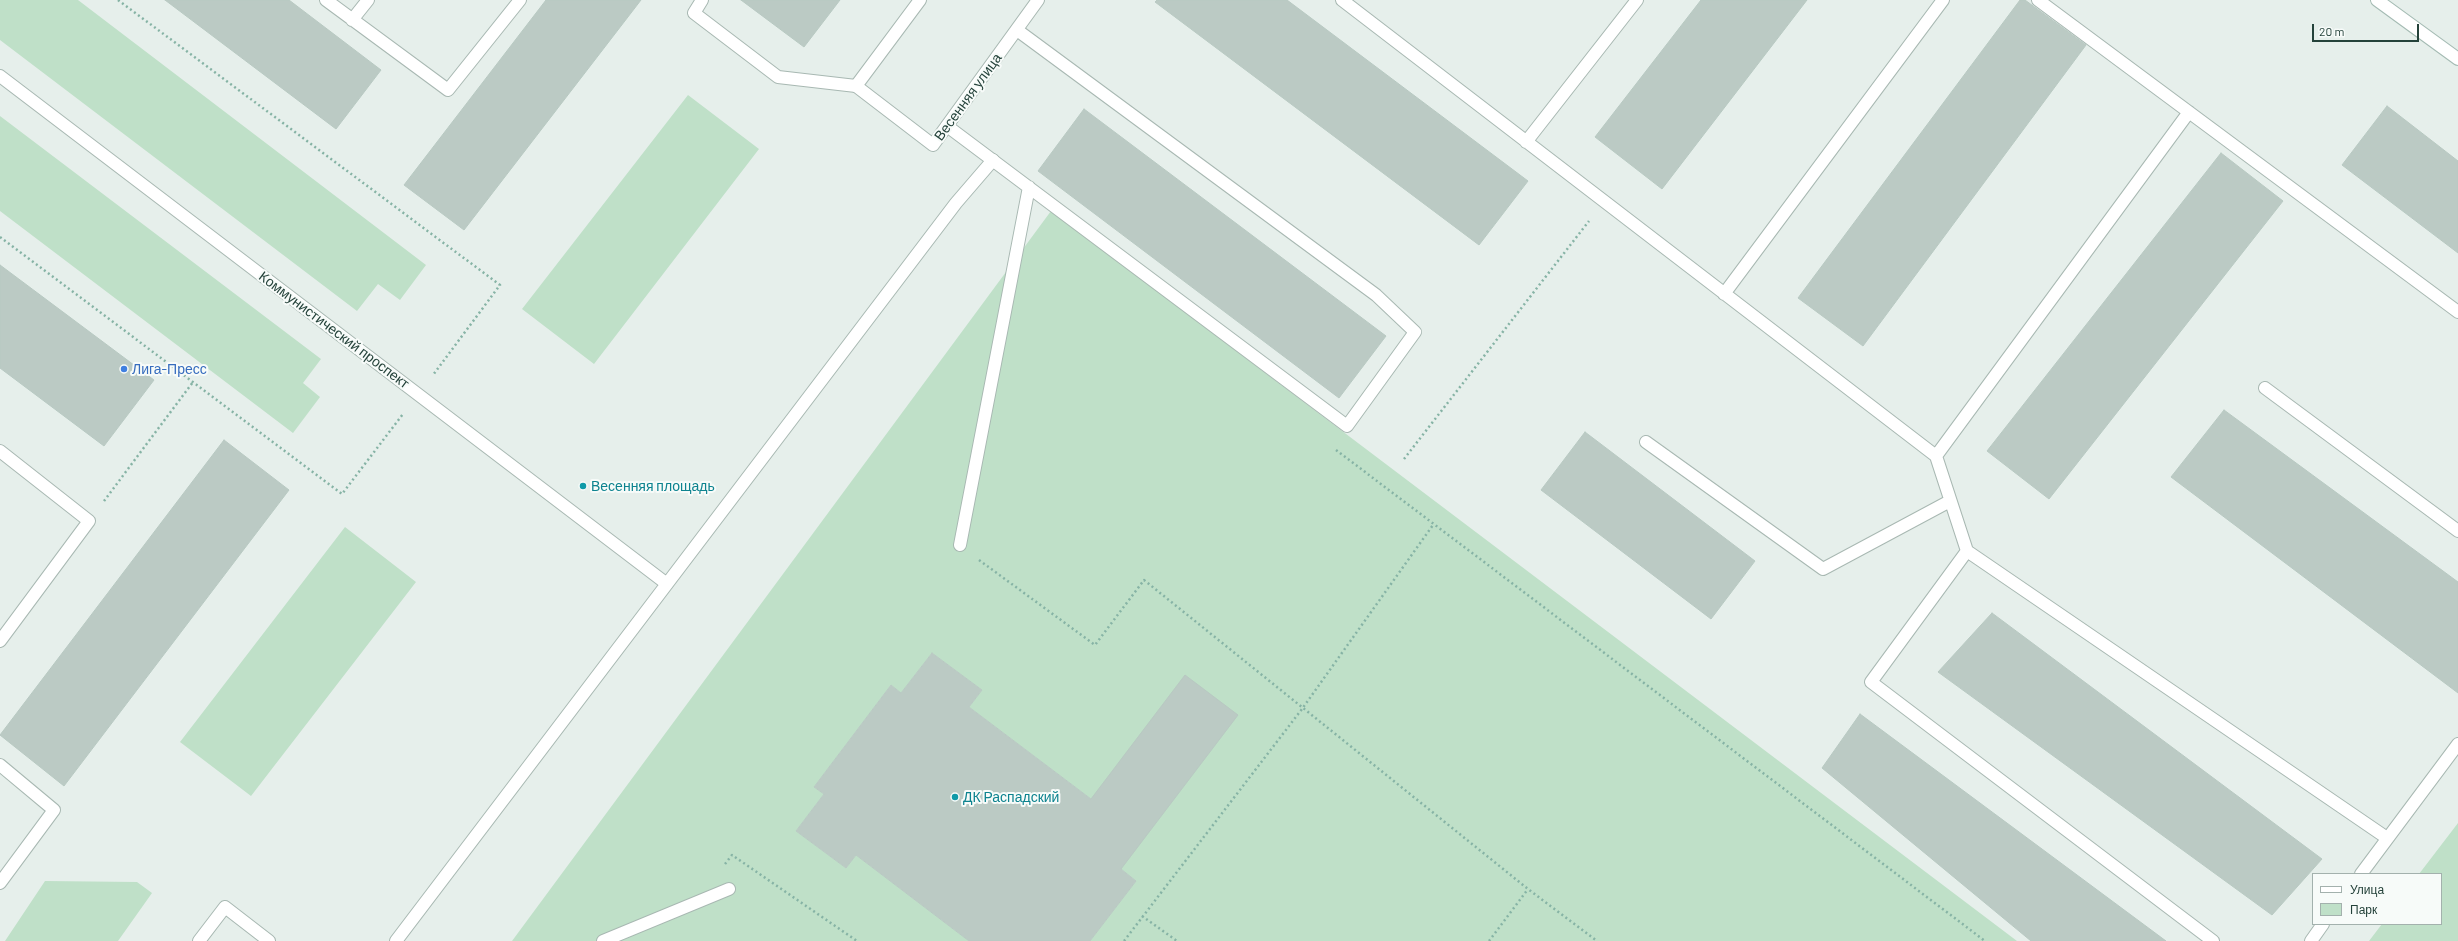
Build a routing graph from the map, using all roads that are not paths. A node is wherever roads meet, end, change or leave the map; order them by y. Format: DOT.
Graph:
graph roads {
  1 [pos="326,0"];
  2 [pos="368,0"];
  3 [pos="520,0"];
  4 [pos="702,0"];
  5 [pos="920,0"];
  6 [pos="1038,0"];
  7 [pos="1342,0"];
  8 [pos="1637,0"];
  9 [pos="1943,0"];
  10 [pos="2038,0"];
  11 [pos="2377,0"];
  12 [pos="352,20"];
  13 [pos="1017,30"];
  14 [pos="2458,59"];
  15 [pos="0,76"];
  16 [pos="856,86"];
  17 [pos="2189,112"];
  18 [pos="947,126"];
  19 [pos="1526,142"];
  20 [pos="993,160"];
  21 [pos="1028,187"];
  22 [pos="1724,294"];
  23 [pos="2458,312"];
  24 [pos="2265,388"];
  25 [pos="1646,442"];
  26 [pos="0,451"];
  27 [pos="1936,456"];
  28 [pos="1950,501"];
  29 [pos="2458,531"];
  30 [pos="960,545"];
  31 [pos="1967,551"];
  32 [pos="667,584"];
  33 [pos="0,640"];
  34 [pos="2458,744"];
  35 [pos="0,765"];
  36 [pos="2387,838"];
  37 [pos="2362,873"];
  38 [pos="0,883"];
  39 [pos="730,889"];
  40 [pos="2322,925"];
  41 [pos="198,941"];
  42 [pos="269,941"];
  43 [pos="396,941"];
  44 [pos="603,941"];
  45 [pos="2212,941"];
  46 [pos="2310,941"];
  1 -- 12 [label="street"];
  2 -- 12 [label="street"];
  3 -- 12 [label="street"];
  4 -- 16 [label="street"];
  5 -- 16 [label="street"];
  6 -- 13 [label="street, Весенняя улица"];
  7 -- 19 [label="street"];
  8 -- 19 [label="street"];
  9 -- 22 [label="street"];
  10 -- 17 [label="street"];
  11 -- 14 [label="street"];
  13 -- 18 [label="street, Весенняя улица"];
  13 -- 21 [label="street"];
  15 -- 32 [label="street, Коммунистический проспект"];
  16 -- 18 [label="street, Весенняя улица"];
  17 -- 23 [label="street"];
  17 -- 27 [label="street"];
  18 -- 20 [label="street"];
  19 -- 22 [label="street"];
  20 -- 21 [label="street"];
  20 -- 32 [label="street"];
  21 -- 30 [label="street"];
  22 -- 27 [label="street"];
  24 -- 29 [label="street"];
  25 -- 28 [label="street"];
  26 -- 33 [label="street"];
  27 -- 28 [label="street"];
  28 -- 31 [label="street"];
  31 -- 36 [label="street"];
  31 -- 45 [label="street"];
  32 -- 43 [label="street"];
  34 -- 36 [label="street"];
  35 -- 38 [label="street"];
  36 -- 37 [label="street"];
  39 -- 44 [label="street"];
  40 -- 46 [label="street"];
  41 -- 42 [label="street"];
}
